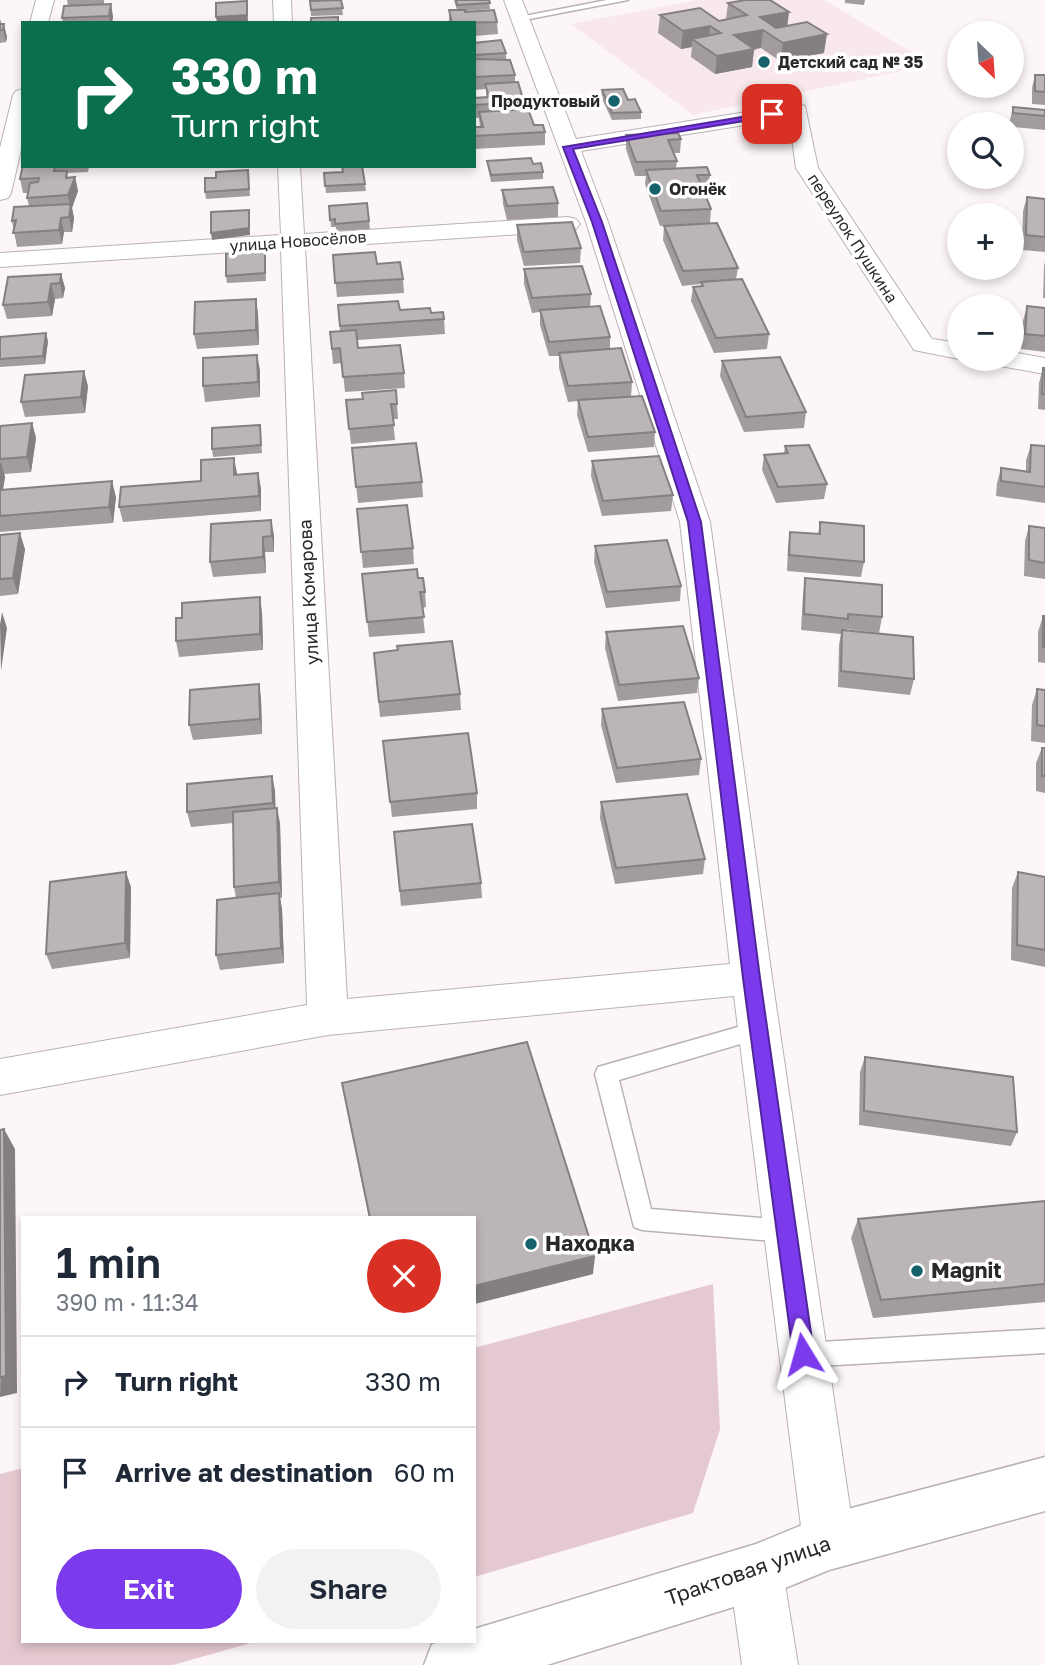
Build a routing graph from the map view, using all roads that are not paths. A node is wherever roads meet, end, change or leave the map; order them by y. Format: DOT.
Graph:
graph roads {
  1 [pos="45,0"];
  2 [pos="282,0"];
  3 [pos="624,0"];
  4 [pos="516,9"];
  5 [pos="40,21"];
  6 [pos="283,21"];
  7 [pos="21,104"];
  8 [pos="568,147"];
  9 [pos="289,168"];
  10 [pos="0,193"];
  11 [pos="597,222"];
  12 [pos="293,242"];
  13 [pos="0,260"];
  14 [pos="947,349"];
  15 [pos="1024,362"];
  16 [pos="1045,366"];
  17 [pos="752,978"];
  18 [pos="328,1018"];
  19 [pos="759,1030"];
  20 [pos="0,1077"];
  21 [pos="786,1231"];
  22 [pos="1045,1341"];
  23 [pos="803,1354"];
  24 [pos="1045,1484"];
  25 [pos="829,1542"];
  26 [pos="756,1573"];
  27 [pos="453,1665"];
  28 [pos="770,1665"];
  1 -- 5 [label="street"];
  2 -- 6 [label="street"];
  3 -- 4 [label="lane"];
  4 -- 8 [label="street"];
  7 -- 10 [label="street"];
  8 -- 11 [label="street"];
  8 -- 14 [label="street, переулок Пушкина"];
  9 -- 12 [label="street, улица Комарова"];
  11 -- 12 [label="street, улица Новосёлов"];
  11 -- 17 [label="street"];
  12 -- 13 [label="street, улица Новосёлов"];
  12 -- 18 [label="street, улица Комарова"];
  15 -- 16 [label="street"];
  17 -- 18 [label="street"];
  17 -- 19 [label="street"];
  18 -- 20 [label="street"];
  19 -- 21 [label="street"];
  19 -- 21 [label="lane"];
  21 -- 23 [label="street"];
  22 -- 23 [label="lane"];
  23 -- 25 [label="street"];
  24 -- 25 [label="main road, Трактовая улица"];
  25 -- 26 [label="main road, Трактовая улица"];
  26 -- 27 [label="main road, Трактовая улица"];
  26 -- 28 [label="street"];
}
